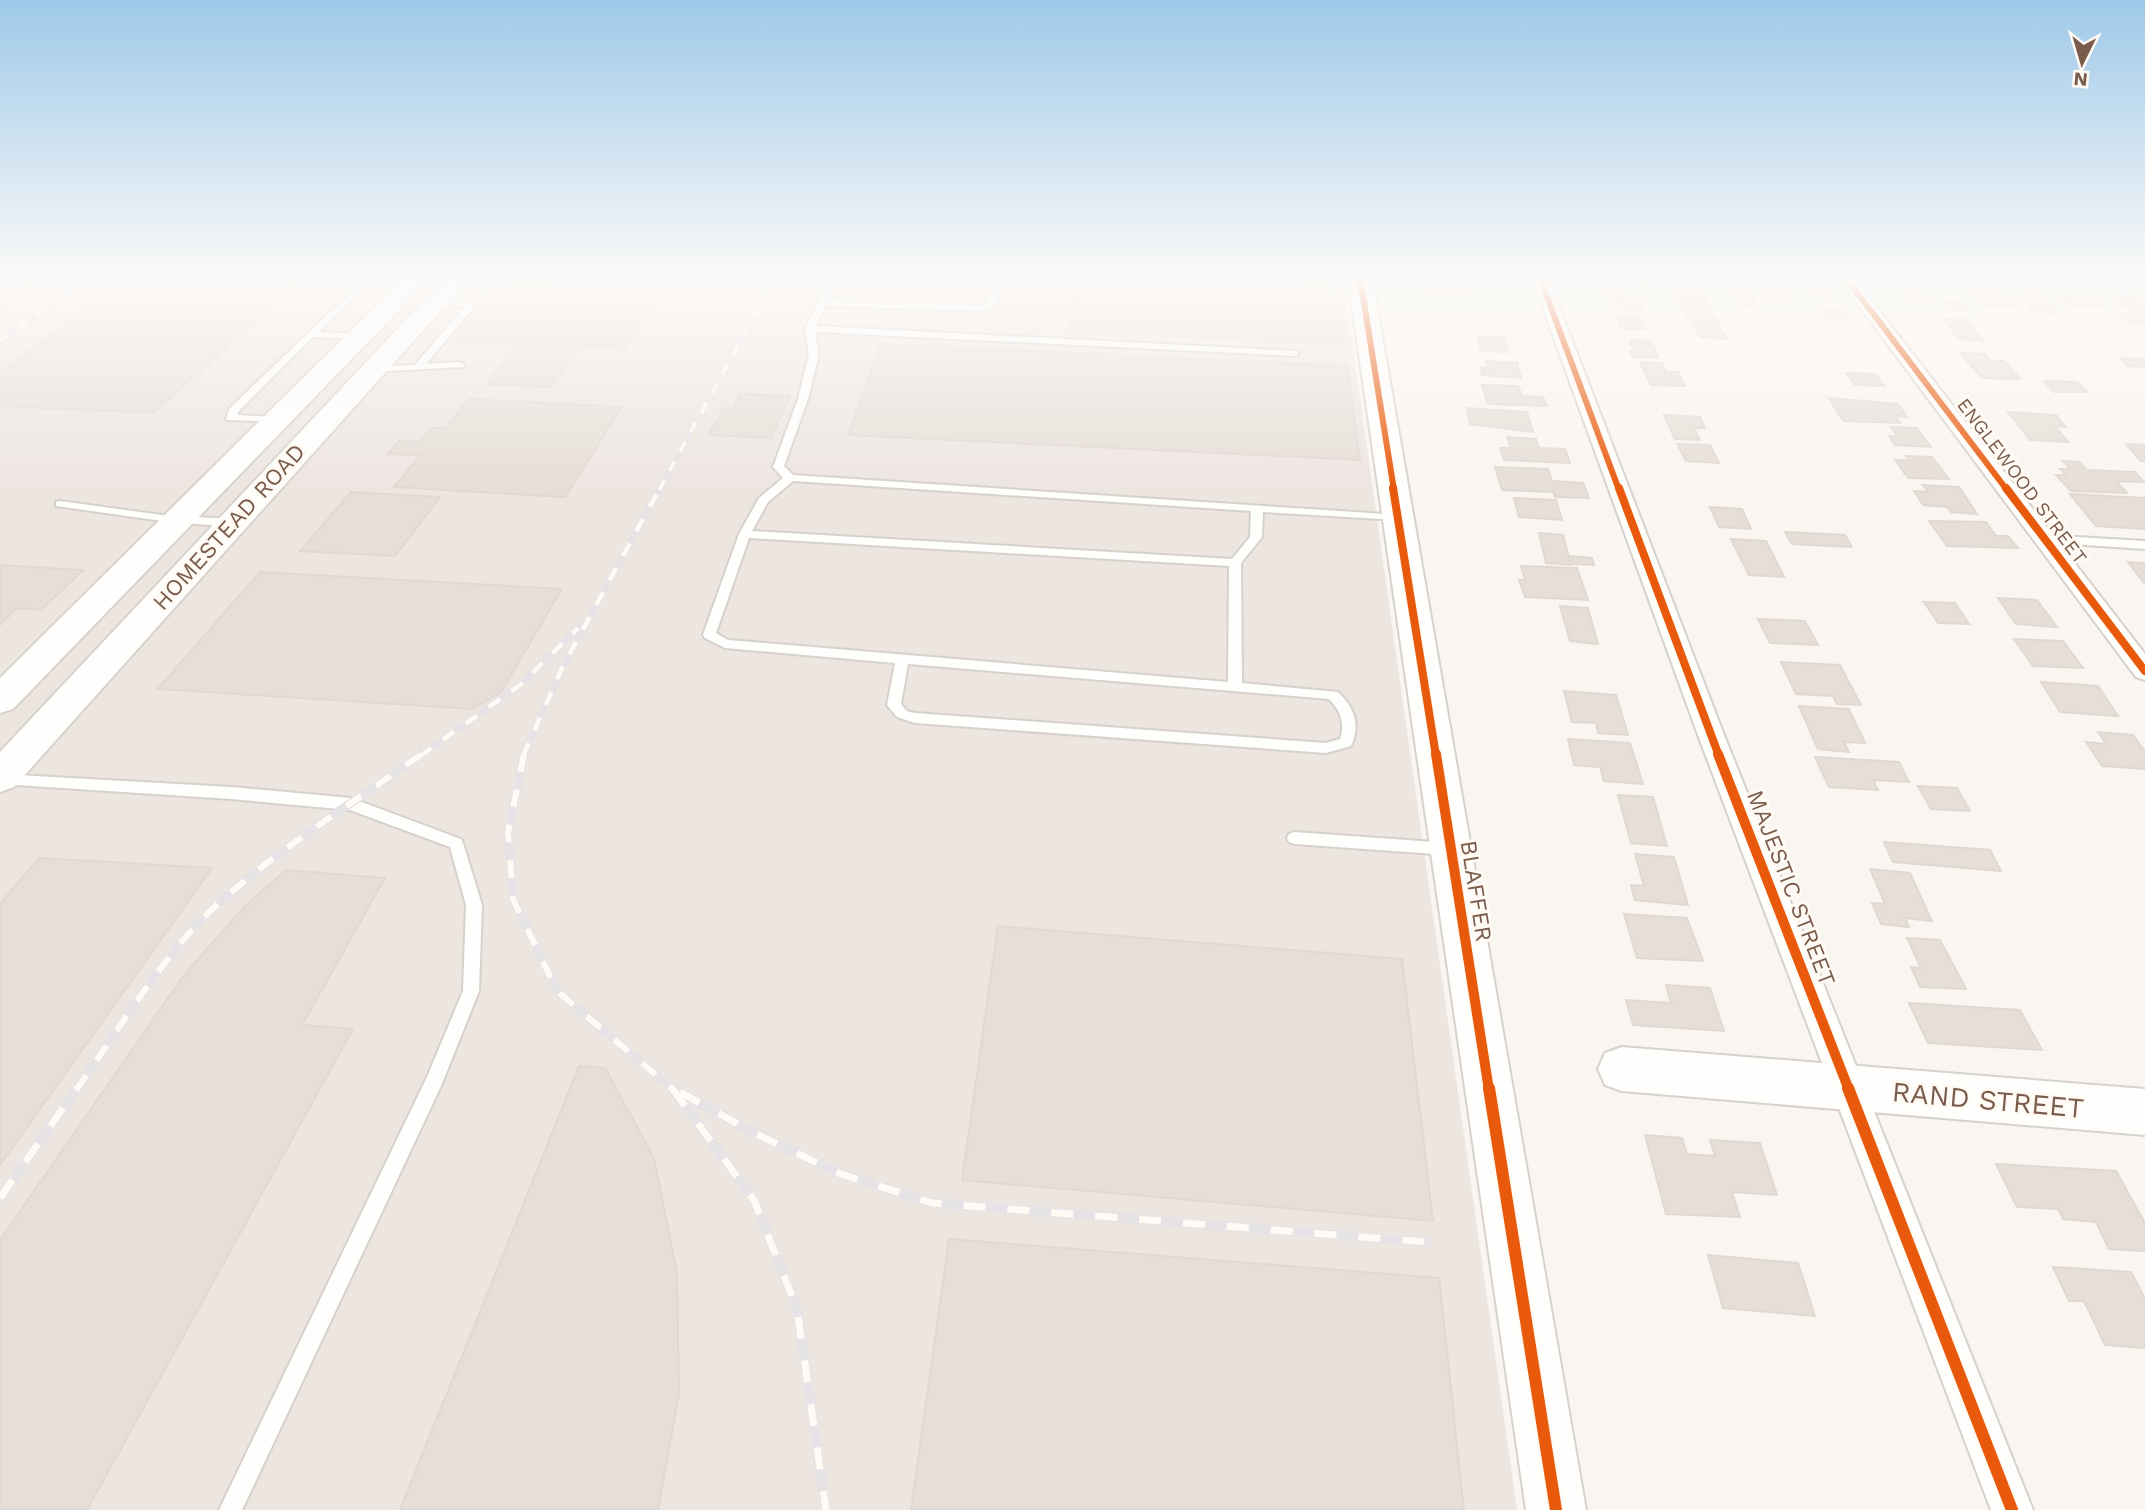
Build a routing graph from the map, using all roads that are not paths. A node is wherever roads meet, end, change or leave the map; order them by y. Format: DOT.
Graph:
graph roads {
  1 [pos="296,348"];
  2 [pos="347,348"];
  3 [pos="359,348"];
  4 [pos="388,348"];
  5 [pos="434,348"];
  6 [pos="813,348"];
  7 [pos="1199,348"];
  8 [pos="1371,348"];
  9 [pos="1566,348"];
  10 [pos="1899,348"];
  11 [pos="1295,353"];
  12 [pos="380,361"];
  13 [pos="460,365"];
  14 [pos="417,368"];
  15 [pos="277,420"];
  16 [pos="790,478"];
  17 [pos="60,504"];
  18 [pos="1258,507"];
  19 [pos="1397,517"];
  20 [pos="180,520"];
  21 [pos="232,523"];
  22 [pos="745,534"];
  23 [pos="2044,539"];
  24 [pos="2145,545"];
  25 [pos="155,546"];
  26 [pos="208,549"];
  27 [pos="1235,563"];
  28 [pos="902,659"];
  29 [pos="2145,671"];
  30 [pos="1235,688"];
  31 [pos="0,700"];
  32 [pos="17,744"];
  33 [pos="0,778"];
  34 [pos="1294,838"];
  35 [pos="1450,849"];
  36 [pos="1622,1069"];
  37 [pos="1848,1088"];
  38 [pos="2145,1112"];
  39 [pos="230,1510"];
  40 [pos="1556,1510"];
  41 [pos="2012,1510"];
  1 -- 15 [label="lane"];
  2 -- 15 [label="main road, HOMESTEAD ROAD"];
  3 -- 12 [label="main road"];
  4 -- 12 [label="main road, HOMESTEAD ROAD"];
  5 -- 14 [label="lane"];
  6 -- 16 [label="lane"];
  7 -- 11 [label="lane"];
  8 -- 19 [label="main road, BLAFFER"];
  9 -- 37 [label="street, MAJESTIC STREET"];
  10 -- 23 [label="street, ENGLEWOOD STREET"];
  12 -- 14 [label="lane"];
  12 -- 21 [label="main road, HOMESTEAD ROAD"];
  13 -- 14 [label="lane"];
  15 -- 20 [label="main road, HOMESTEAD ROAD"];
  16 -- 18 [label="lane"];
  16 -- 22 [label="lane"];
  17 -- 20 [label="lane"];
  18 -- 19 [label="lane"];
  18 -- 27 [label="lane"];
  19 -- 35 [label="main road, BLAFFER"];
  20 -- 21 [label="lane"];
  20 -- 25 [label="main road, HOMESTEAD ROAD"];
  21 -- 26 [label="main road, HOMESTEAD ROAD"];
  22 -- 27 [label="lane"];
  22 -- 28 [label="lane"];
  23 -- 24 [label="lane"];
  23 -- 29 [label="street, ENGLEWOOD STREET"];
  25 -- 26 [label="main road"];
  25 -- 31 [label="main road, HOMESTEAD ROAD"];
  26 -- 32 [label="main road, HOMESTEAD ROAD"];
  27 -- 30 [label="lane"];
  28 -- 30 [label="lane"];
  28 -- 30 [label="lane"];
  32 -- 33 [label="main road, HOMESTEAD ROAD"];
  33 -- 39 [label="lane"];
  34 -- 35 [label="lane"];
  35 -- 40 [label="main road, BLAFFER"];
  36 -- 37 [label="main road, RAND STREET"];
  37 -- 38 [label="main road, RAND STREET"];
  37 -- 41 [label="street, MAJESTIC STREET"];
}
